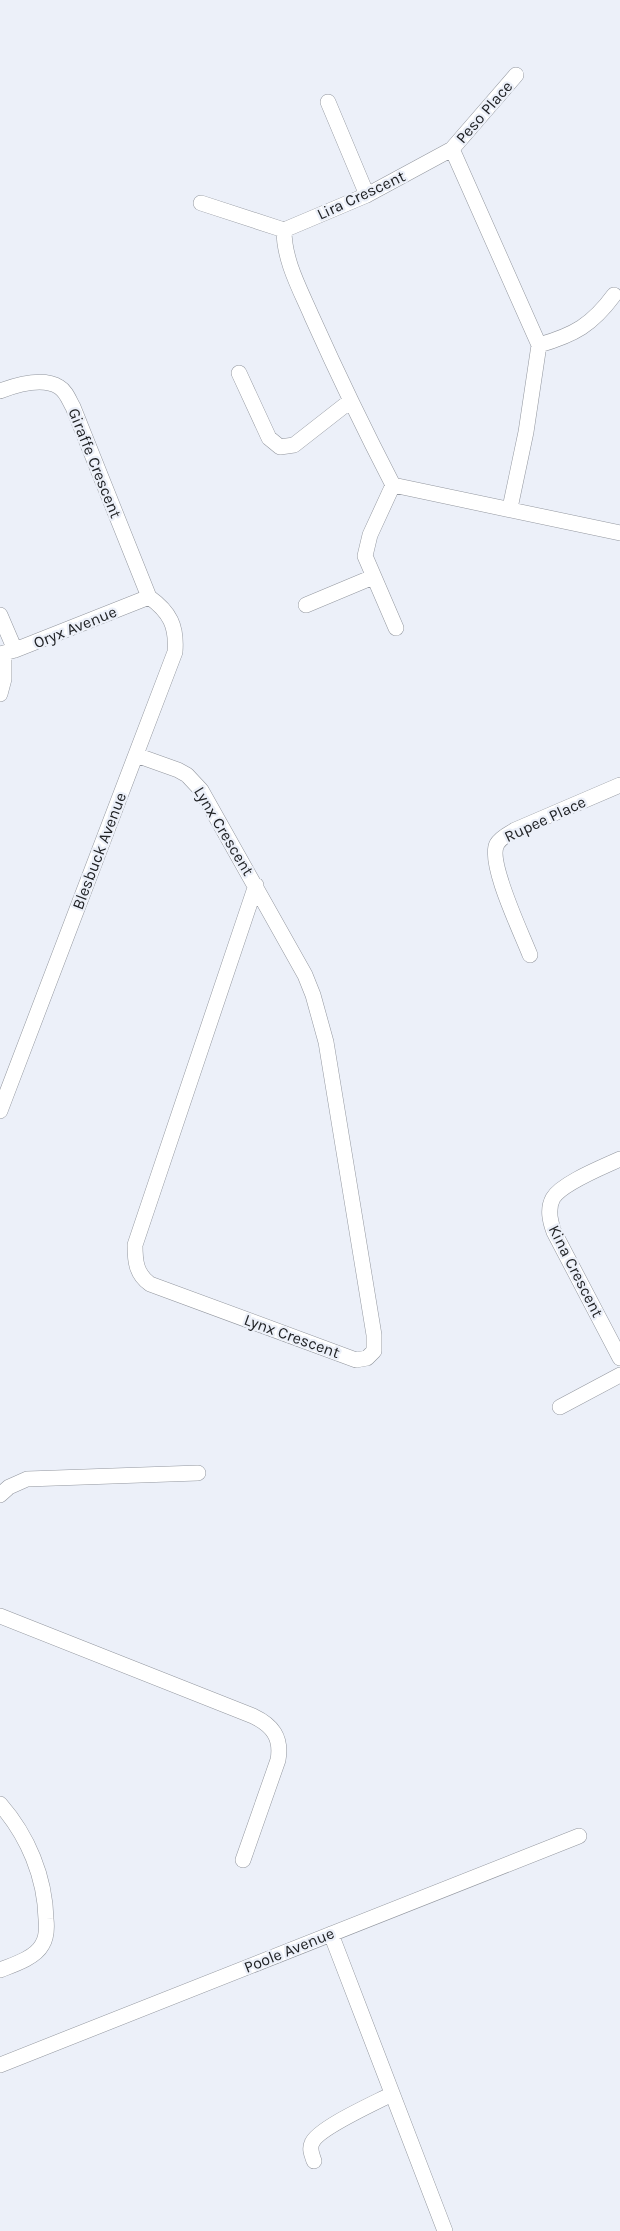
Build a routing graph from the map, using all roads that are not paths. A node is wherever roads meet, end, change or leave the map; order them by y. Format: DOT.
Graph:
graph roads {
  1 [pos="516,75"];
  2 [pos="328,102"];
  3 [pos="452,149"];
  4 [pos="367,195"];
  5 [pos="201,203"];
  6 [pos="284,230"];
  7 [pos="614,295"];
  8 [pos="539,345"];
  9 [pos="239,373"];
  10 [pos="0,390"];
  11 [pos="349,402"];
  12 [pos="393,485"];
  13 [pos="510,508"];
  14 [pos="620,534"];
  15 [pos="373,577"];
  16 [pos="149,597"];
  17 [pos="306,605"];
  18 [pos="0,615"];
  19 [pos="396,628"];
  20 [pos="6,652"];
  21 [pos="0,694"];
  22 [pos="136,755"];
  23 [pos="620,785"];
  24 [pos="256,885"];
  25 [pos="530,954"];
  26 [pos="0,1111"];
  27 [pos="620,1158"];
  28 [pos="620,1358"];
  29 [pos="620,1375"];
  30 [pos="560,1407"];
  31 [pos="198,1473"];
  32 [pos="0,1495"];
  33 [pos="0,1616"];
  34 [pos="0,1804"];
  35 [pos="579,1836"];
  36 [pos="243,1860"];
  37 [pos="331,1934"];
  38 [pos="0,1970"];
  39 [pos="0,2065"];
  40 [pos="392,2094"];
  41 [pos="314,2162"];
  42 [pos="445,2231"];
  1 -- 3 [label="street, Peso Place"];
  2 -- 4 [label="street"];
  3 -- 4 [label="street, Lira Crescent"];
  3 -- 8 [label="street"];
  4 -- 6 [label="street, Lira Crescent"];
  5 -- 6 [label="street"];
  6 -- 11 [label="street"];
  7 -- 8 [label="street"];
  8 -- 13 [label="street"];
  9 -- 11 [label="street"];
  10 -- 16 [label="street, Giraffe Crescent"];
  11 -- 12 [label="street"];
  12 -- 13 [label="street"];
  12 -- 15 [label="street"];
  13 -- 14 [label="street"];
  15 -- 17 [label="street"];
  15 -- 19 [label="street"];
  16 -- 20 [label="street, Oryx Avenue"];
  16 -- 22 [label="street, Blesbuck Avenue"];
  18 -- 20 [label="street"];
  20 -- 21 [label="street"];
  22 -- 24 [label="street, Lynx Crescent"];
  22 -- 26 [label="street, Blesbuck Avenue"];
  23 -- 25 [label="street, Rupee Place"];
  24 -- 24 [label="street, Lynx Crescent"];
  27 -- 28 [label="street, Kina Crescent"];
  29 -- 30 [label="street"];
  31 -- 32 [label="street"];
  33 -- 36 [label="street"];
  34 -- 38 [label="street"];
  35 -- 37 [label="street, Poole Avenue"];
  37 -- 39 [label="street, Poole Avenue"];
  37 -- 40 [label="street"];
  40 -- 41 [label="street"];
  40 -- 42 [label="street"];
}
